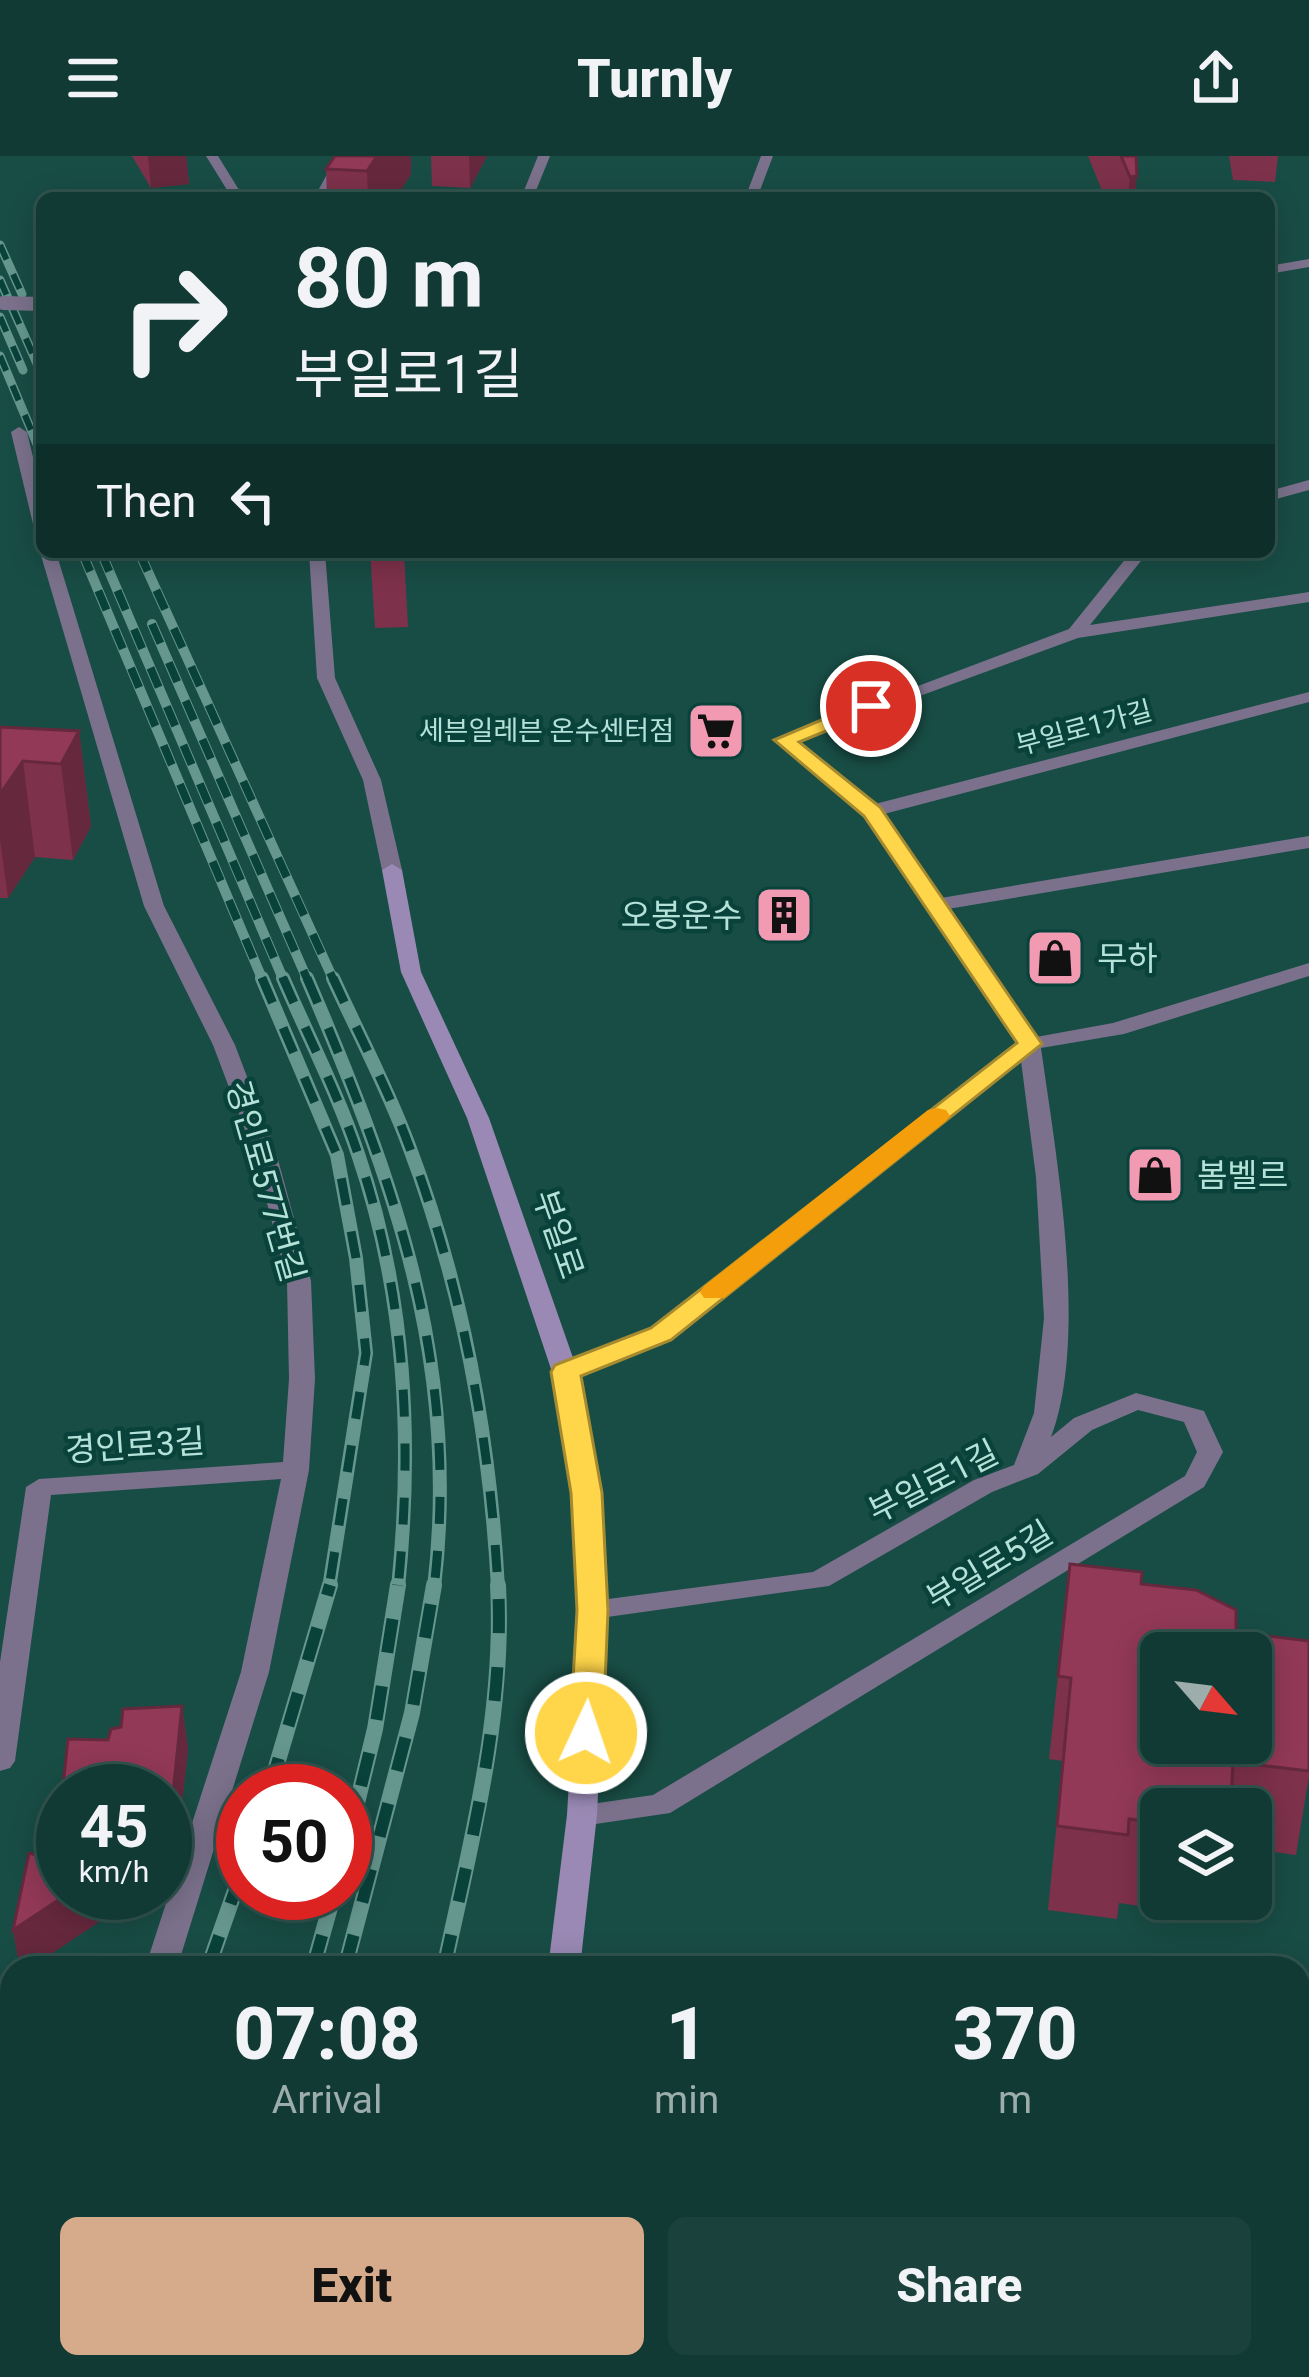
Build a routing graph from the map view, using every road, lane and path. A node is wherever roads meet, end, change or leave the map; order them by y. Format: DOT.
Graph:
graph roads {
  1 [pos="212,156"];
  2 [pos="343,156"];
  3 [pos="544,156"];
  4 [pos="767,156"];
  5 [pos="234,192"];
  6 [pos="323,192"];
  7 [pos="529,192"];
  8 [pos="753,192"];
  9 [pos="1309,263"];
  10 [pos="1275,269"];
  11 [pos="0,303"];
  12 [pos="36,304"];
  13 [pos="19,432"];
  14 [pos="1309,485"];
  15 [pos="1275,494"];
  16 [pos="36,503"];
  17 [pos="50,558"];
  18 [pos="317,558"];
  19 [pos="1135,558"];
  20 [pos="1309,597"];
  21 [pos="1075,633"];
  22 [pos="1309,697"];
  23 [pos="872,811"];
  24 [pos="1309,842"];
  25 [pos="392,870"];
  26 [pos="934,905"];
  27 [pos="1309,969"];
  28 [pos="1030,1044"];
  29 [pos="566,1372"];
  30 [pos="296,1470"];
  31 [pos="1025,1471"];
  32 [pos="592,1610"];
  33 [pos="0,1761"];
  34 [pos="582,1815"];
  35 [pos="165,1956"];
  36 [pos="565,1956"];
  1 -- 5 [label="street"];
  2 -- 6 [label="street"];
  3 -- 7 [label="street"];
  4 -- 8 [label="street"];
  9 -- 10 [label="street"];
  11 -- 12 [label="street, bridge"];
  13 -- 16 [label="street"];
  14 -- 15 [label="street"];
  17 -- 30 [label="street, 경인로577번길"];
  18 -- 25 [label="street, 부일로"];
  19 -- 21 [label="street"];
  20 -- 21 [label="street"];
  21 -- 23 [label="street"];
  22 -- 23 [label="street, 부일로1가길"];
  23 -- 26 [label="street"];
  24 -- 26 [label="street"];
  25 -- 29 [label="main road, 부일로"];
  26 -- 28 [label="street"];
  27 -- 28 [label="street"];
  28 -- 29 [label="street"];
  28 -- 31 [label="street, 부일로1길"];
  29 -- 32 [label="main road, 부일로"];
  30 -- 33 [label="street, 경인로3길"];
  30 -- 35 [label="street, 경인로577번길"];
  31 -- 32 [label="street, 부일로1길"];
  31 -- 34 [label="street, 부일로5길"];
  32 -- 34 [label="main road, 부일로"];
  34 -- 36 [label="main road, 부일로"];
}
